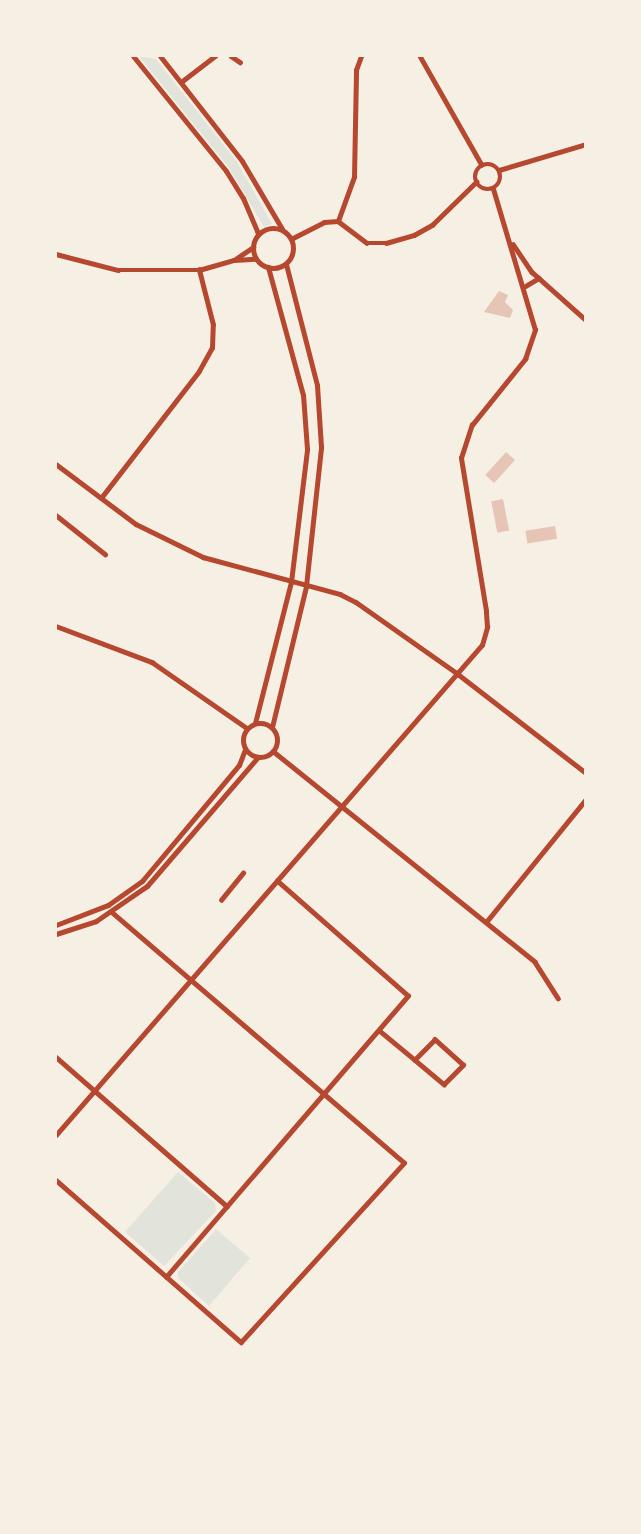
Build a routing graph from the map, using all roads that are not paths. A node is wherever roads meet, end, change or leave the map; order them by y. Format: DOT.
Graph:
graph roads {
  1 [pos="134,56"];
  2 [pos="160,56"];
  3 [pos="215,56"];
  4 [pos="231,56"];
  5 [pos="361,56"];
  6 [pos="420,56"];
  7 [pos="240,62"];
  8 [pos="181,82"];
  9 [pos="585,144"];
  10 [pos="482,165"];
  11 [pos="499,170"];
  12 [pos="476,182"];
  13 [pos="493,189"];
  14 [pos="338,221"];
  15 [pos="282,229"];
  16 [pos="258,234"];
  17 [pos="291,239"];
  18 [pos="512,242"];
  19 [pos="253,247"];
  20 [pos="56,254"];
  21 [pos="256,259"];
  22 [pos="234,260"];
  23 [pos="286,264"];
  24 [pos="268,267"];
  25 [pos="199,270"];
  26 [pos="532,272"];
  27 [pos="520,276"];
  28 [pos="539,279"];
  29 [pos="524,287"];
  30 [pos="585,320"];
  31 [pos="56,464"];
  32 [pos="101,498"];
  33 [pos="56,515"];
  34 [pos="105,554"];
  35 [pos="291,582"];
  36 [pos="306,586"];
  37 [pos="56,626"];
  38 [pos="458,674"];
  39 [pos="255,723"];
  40 [pos="272,727"];
  41 [pos="247,728"];
  42 [pos="245,749"];
  43 [pos="273,751"];
  44 [pos="258,757"];
  45 [pos="585,772"];
  46 [pos="585,799"];
  47 [pos="343,806"];
  48 [pos="243,873"];
  49 [pos="278,880"];
  50 [pos="221,900"];
  51 [pos="112,913"];
  52 [pos="487,921"];
  53 [pos="56,925"];
  54 [pos="56,934"];
  55 [pos="190,980"];
  56 [pos="558,998"];
  57 [pos="380,1031"];
  58 [pos="56,1057"];
  59 [pos="415,1060"];
  60 [pos="94,1090"];
  61 [pos="325,1095"];
  62 [pos="56,1135"];
  63 [pos="56,1180"];
  64 [pos="227,1206"];
  65 [pos="166,1277"];
  1 -- 16 [label="street"];
  2 -- 8 [label="street"];
  3 -- 8 [label="street"];
  4 -- 7 [label="street"];
  5 -- 14 [label="street"];
  6 -- 10 [label="street"];
  8 -- 15 [label="street"];
  9 -- 11 [label="street"];
  10 -- 11 [label="street"];
  10 -- 12 [label="street"];
  11 -- 13 [label="street"];
  12 -- 13 [label="street"];
  12 -- 14 [label="street"];
  13 -- 18 [label="street"];
  14 -- 17 [label="street"];
  15 -- 16 [label="street"];
  15 -- 17 [label="street"];
  16 -- 19 [label="street"];
  17 -- 23 [label="street"];
  18 -- 26 [label="street"];
  18 -- 27 [label="street"];
  19 -- 21 [label="street"];
  19 -- 22 [label="street"];
  20 -- 25 [label="street"];
  21 -- 22 [label="street"];
  21 -- 24 [label="street"];
  22 -- 25 [label="street"];
  23 -- 24 [label="street"];
  23 -- 36 [label="street"];
  24 -- 35 [label="street"];
  25 -- 32 [label="street"];
  26 -- 27 [label="street"];
  26 -- 28 [label="street"];
  27 -- 29 [label="street"];
  28 -- 29 [label="street"];
  28 -- 30 [label="street"];
  29 -- 38 [label="street"];
  31 -- 32 [label="street"];
  32 -- 35 [label="street"];
  33 -- 34 [label="street"];
  35 -- 36 [label="street"];
  35 -- 39 [label="street"];
  36 -- 38 [label="street"];
  36 -- 40 [label="street"];
  37 -- 41 [label="street"];
  38 -- 45 [label="street"];
  38 -- 47 [label="street"];
  39 -- 40 [label="street"];
  39 -- 41 [label="street"];
  40 -- 43 [label="street"];
  41 -- 42 [label="street"];
  42 -- 44 [label="street"];
  42 -- 53 [label="street"];
  43 -- 44 [label="street"];
  43 -- 47 [label="street"];
  44 -- 51 [label="street"];
  46 -- 52 [label="street"];
  47 -- 49 [label="street"];
  47 -- 52 [label="street"];
  48 -- 50 [label="street"];
  49 -- 55 [label="street"];
  49 -- 57 [label="street"];
  51 -- 54 [label="street"];
  51 -- 55 [label="street"];
  52 -- 56 [label="street"];
  55 -- 60 [label="street"];
  55 -- 61 [label="street"];
  57 -- 59 [label="street"];
  57 -- 61 [label="street"];
  58 -- 60 [label="street"];
  59 -- 59 [label="street"];
  60 -- 62 [label="street"];
  60 -- 64 [label="street"];
  61 -- 64 [label="street"];
  61 -- 65 [label="street"];
  63 -- 65 [label="street"];
  64 -- 65 [label="street"];
}
